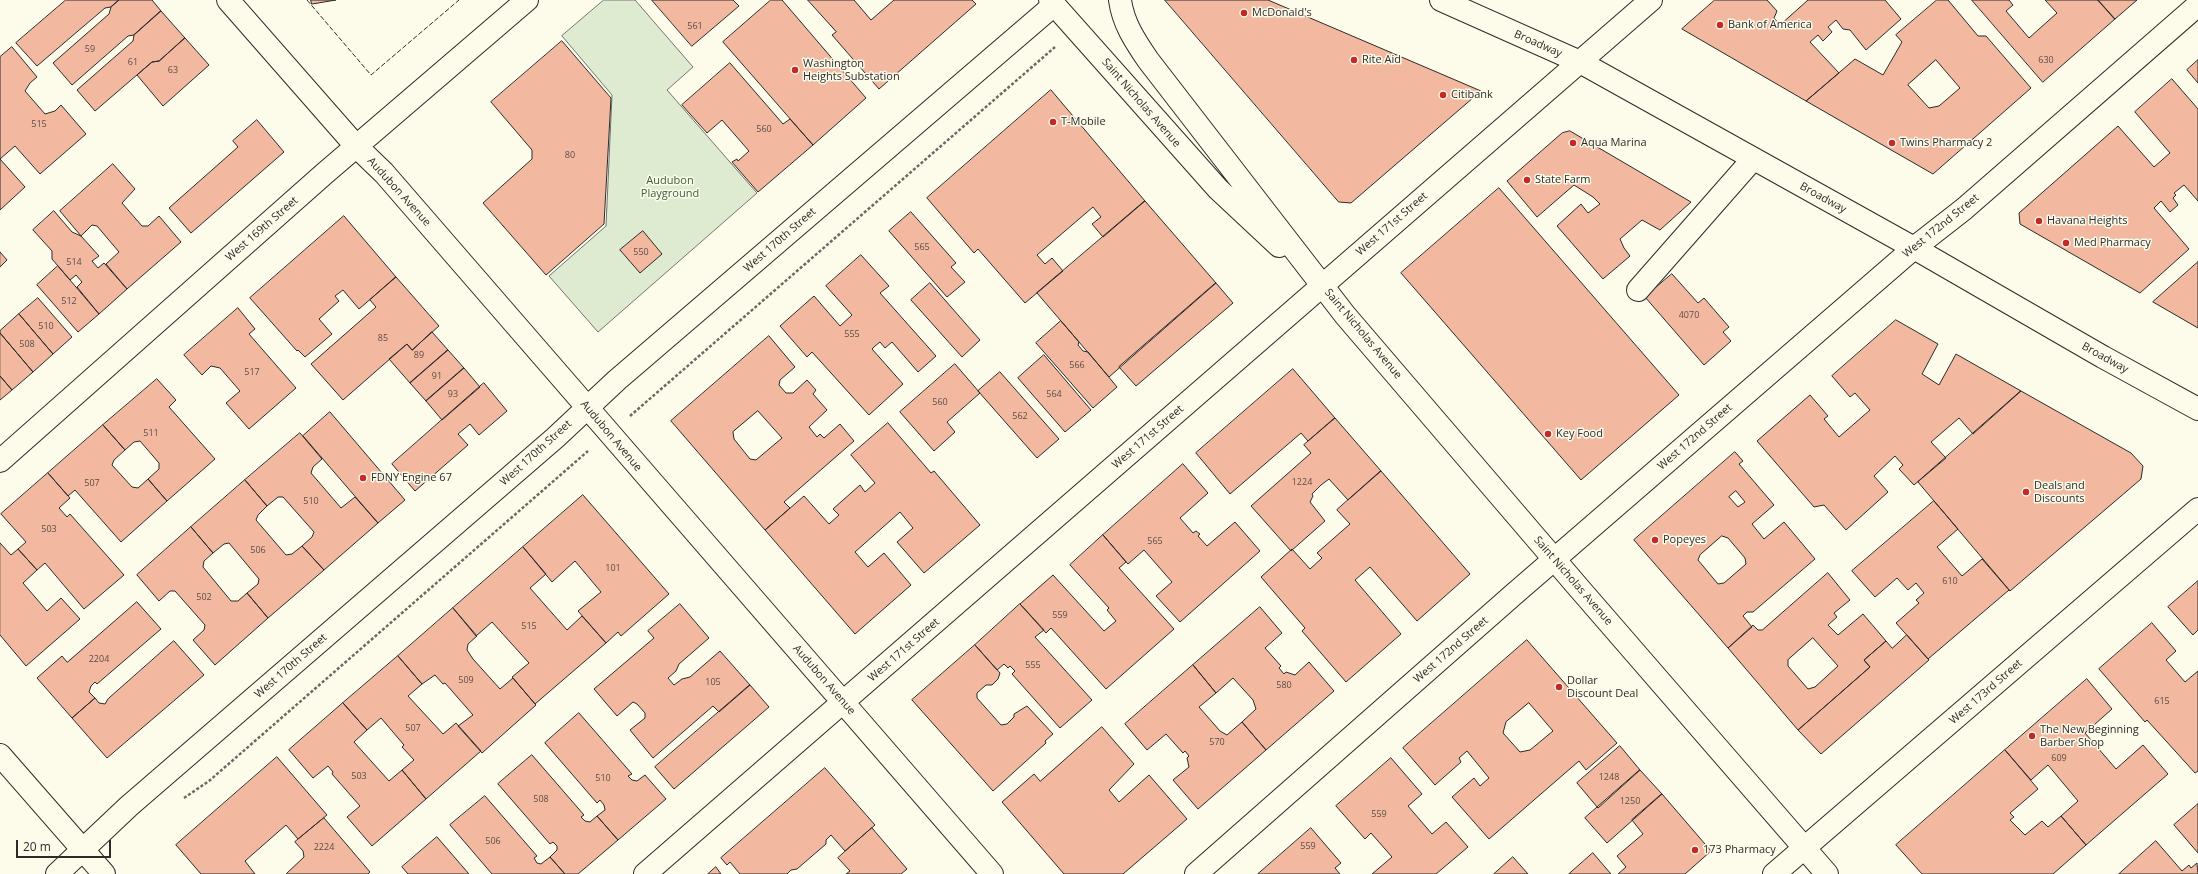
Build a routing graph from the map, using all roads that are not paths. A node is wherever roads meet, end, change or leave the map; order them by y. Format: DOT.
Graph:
graph roads {
  1 [pos="228,0"];
  2 [pos="527,0"];
  3 [pos="1120,0"];
  4 [pos="1442,0"];
  5 [pos="1651,0"];
  6 [pos="1052,2"];
  7 [pos="2198,5"];
  8 [pos="1580,62"];
  9 [pos="356,146"];
  10 [pos="1753,159"];
  11 [pos="1914,248"];
  12 [pos="1322,285"];
  13 [pos="1638,290"];
  14 [pos="587,407"];
  15 [pos="2198,408"];
  16 [pos="0,461"];
  17 [pos="2198,509"];
  18 [pos="1554,560"];
  19 [pos="844,703"];
  20 [pos="0,755"];
  21 [pos="1804,848"];
  22 [pos="83,849"];
  23 [pos="57,874"];
  24 [pos="104,874"];
  25 [pos="646,874"];
  26 [pos="992,874"];
  27 [pos="1196,874"];
  28 [pos="1774,874"];
  29 [pos="1827,874"];
  1 -- 9 [label="street, Audubon Avenue"];
  2 -- 9 [label="street, West 169th Street"];
  3 -- 12 [label="street, Saint Nicholas Avenue"];
  4 -- 8 [label="street, Broadway"];
  5 -- 8 [label="street, West 171st Street"];
  6 -- 12 [label="street, Saint Nicholas Avenue"];
  6 -- 14 [label="street, West 170th Street"];
  7 -- 11 [label="street, West 172nd Street"];
  8 -- 10 [label="street, Broadway"];
  8 -- 12 [label="street, West 171st Street"];
  9 -- 14 [label="street, Audubon Avenue"];
  9 -- 16 [label="street, West 169th Street"];
  10 -- 11 [label="street, Broadway"];
  10 -- 13 [label="street"];
  11 -- 15 [label="street, Broadway"];
  11 -- 18 [label="street, West 172nd Street"];
  12 -- 18 [label="street, Saint Nicholas Avenue"];
  12 -- 19 [label="street, West 171st Street"];
  14 -- 19 [label="street, Audubon Avenue"];
  14 -- 22 [label="street, West 170th Street"];
  17 -- 21 [label="street, West 173rd Street"];
  18 -- 21 [label="street, Saint Nicholas Avenue"];
  18 -- 27 [label="street, West 172nd Street"];
  19 -- 25 [label="street, West 171st Street"];
  19 -- 26 [label="street, Audubon Avenue"];
  20 -- 22 [label="street"];
  21 -- 28 [label="street, West 173rd Street"];
  21 -- 29 [label="street, Saint Nicholas Avenue"];
  22 -- 23 [label="street, West 170th Street"];
  22 -- 24 [label="street"];
}
